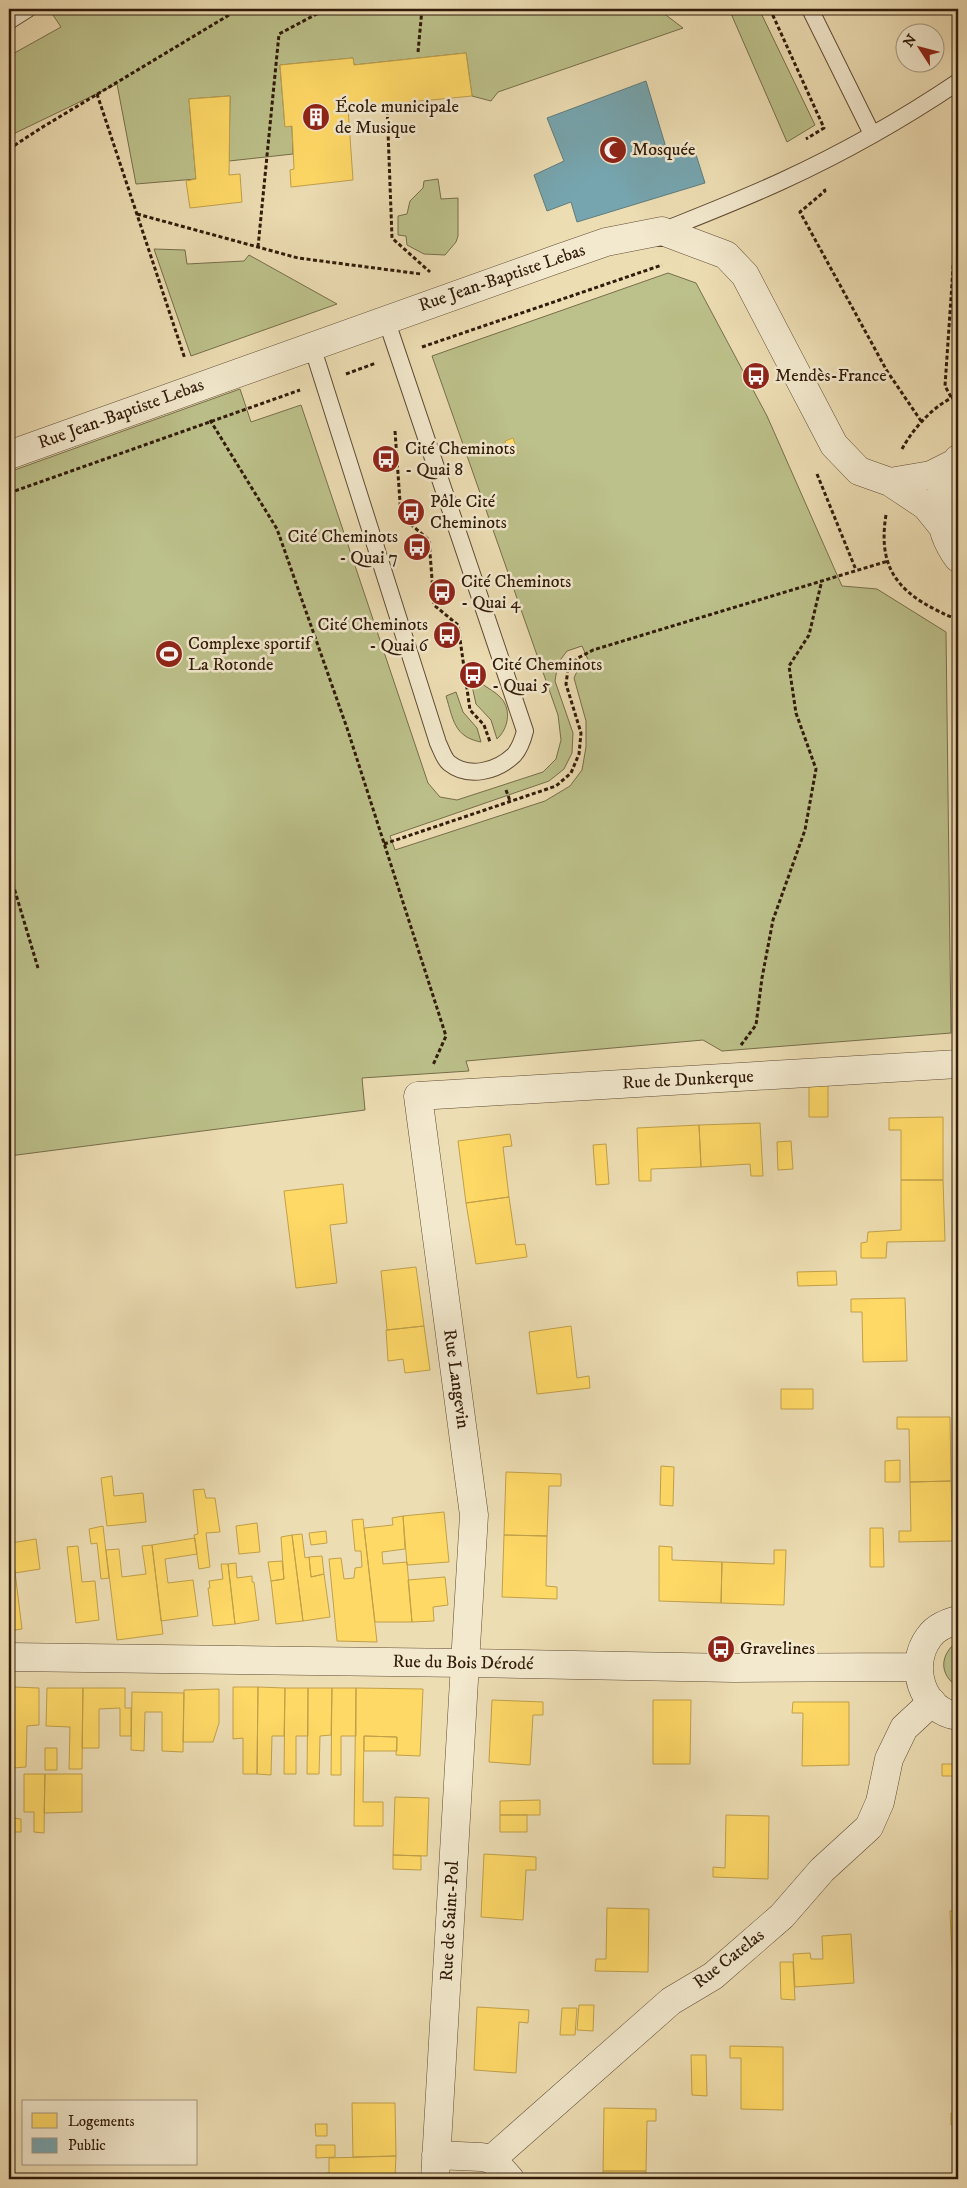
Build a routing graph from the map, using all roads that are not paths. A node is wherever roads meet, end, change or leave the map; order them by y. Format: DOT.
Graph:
graph roads {
  1 [pos="28,9"];
  2 [pos="810,9"];
  3 [pos="9,21"];
  4 [pos="958,82"];
  5 [pos="872,134"];
  6 [pos="662,231"];
  7 [pos="386,319"];
  8 [pos="312,346"];
  9 [pos="9,455"];
  10 [pos="956,462"];
  11 [pos="890,482"];
  12 [pos="942,526"];
  13 [pos="958,558"];
  14 [pos="958,1064"];
  15 [pos="418,1096"];
  16 [pos="958,1620"];
  17 [pos="9,1657"];
  18 [pos="465,1663"];
  19 [pos="918,1668"];
  20 [pos="932,1702"];
  21 [pos="958,1716"];
  22 [pos="492,2159"];
  23 [pos="436,2167"];
  24 [pos="510,2179"];
  1 -- 3 [label="lane"];
  2 -- 5 [label="lane"];
  4 -- 5 [label="lane"];
  5 -- 6 [label="lane"];
  6 -- 7 [label="street, Rue Jean-Baptiste Lebas"];
  6 -- 11 [label="street"];
  7 -- 8 [label="street, Rue Jean-Baptiste Lebas"];
  7 -- 8 [label="lane"];
  8 -- 9 [label="street, Rue Jean-Baptiste Lebas"];
  10 -- 11 [label="street"];
  10 -- 12 [label="street"];
  11 -- 12 [label="street"];
  12 -- 13 [label="street"];
  14 -- 15 [label="street, Rue de Dunkerque"];
  15 -- 18 [label="street, Rue Langevin"];
  16 -- 19 [label="street"];
  17 -- 18 [label="street, Rue du Bois Dérodé"];
  18 -- 19 [label="street, Rue du Bois Dérodé"];
  18 -- 23 [label="street, Rue de Saint-Pol"];
  19 -- 20 [label="street"];
  20 -- 21 [label="street"];
  20 -- 22 [label="street, Rue Catelas"];
  22 -- 23 [label="street"];
  22 -- 24 [label="street"];
}
